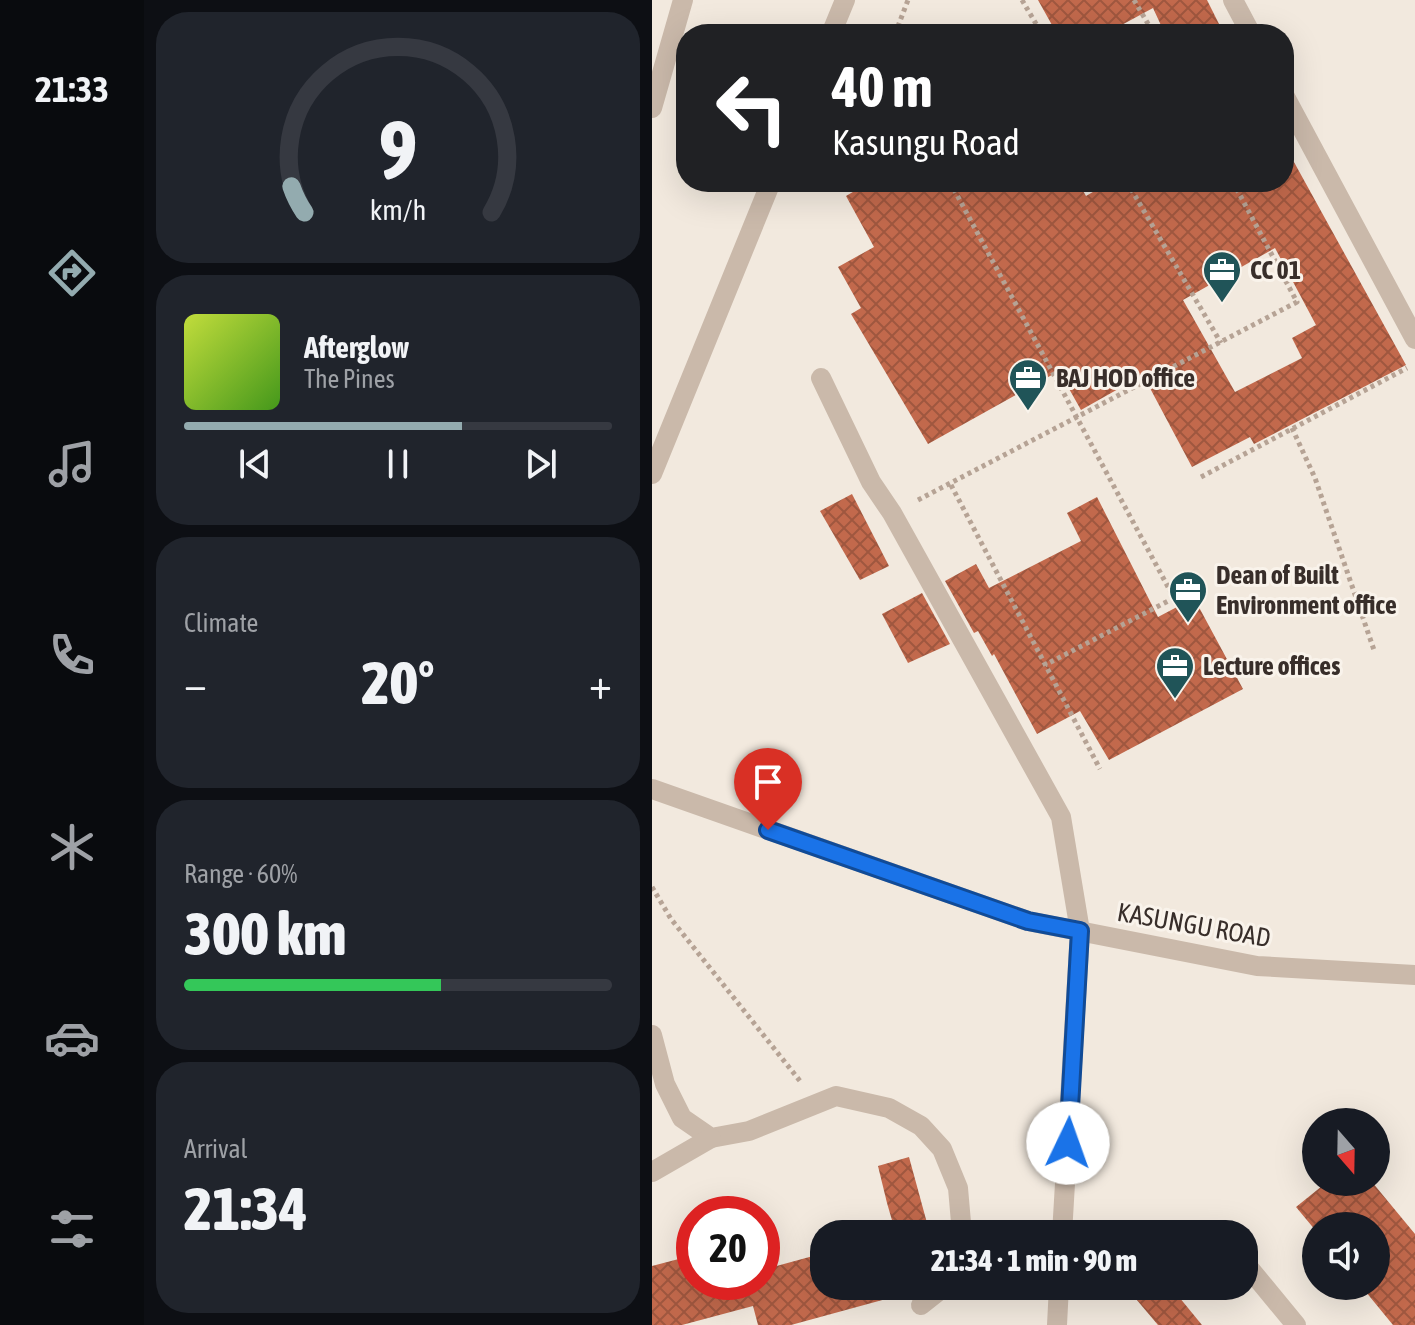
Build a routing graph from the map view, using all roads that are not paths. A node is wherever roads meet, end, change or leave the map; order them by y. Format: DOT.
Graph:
graph roads {
  1 [pos="683,0"];
  2 [pos="845,0"];
  3 [pos="1233,0"];
  4 [pos="676,24"];
  5 [pos="676,24"];
  6 [pos="835,24"];
  7 [pos="1246,24"];
  8 [pos="652,108"];
  9 [pos="1294,114"];
  10 [pos="767,192"];
  11 [pos="1415,339"];
  12 [pos="821,378"];
  13 [pos="652,474"];
  14 [pos="652,789"];
  15 [pos="1080,931"];
  16 [pos="1415,975"];
  17 [pos="652,1035"];
  18 [pos="711,1138"];
  19 [pos="652,1172"];
  20 [pos="961,1220"];
  21 [pos="1063,1220"];
  22 [pos="1258,1279"];
  23 [pos="927,1300"];
  24 [pos="1058,1300"];
  25 [pos="921,1305"];
  26 [pos="1057,1325"];
  27 [pos="1296,1325"];
  1 -- 5 [label="street"];
  2 -- 6 [label="street"];
  3 -- 7 [label="street"];
  4 -- 8 [label="street"];
  9 -- 11 [label="street"];
  10 -- 13 [label="street"];
  12 -- 15 [label="street"];
  14 -- 15 [label="street, KASUNGU ROAD"];
  15 -- 16 [label="street, KASUNGU ROAD"];
  15 -- 21 [label="street"];
  17 -- 18 [label="street"];
  18 -- 19 [label="street"];
  18 -- 20 [label="street"];
  22 -- 27 [label="street"];
  23 -- 25 [label="street"];
  24 -- 26 [label="street"];
}
